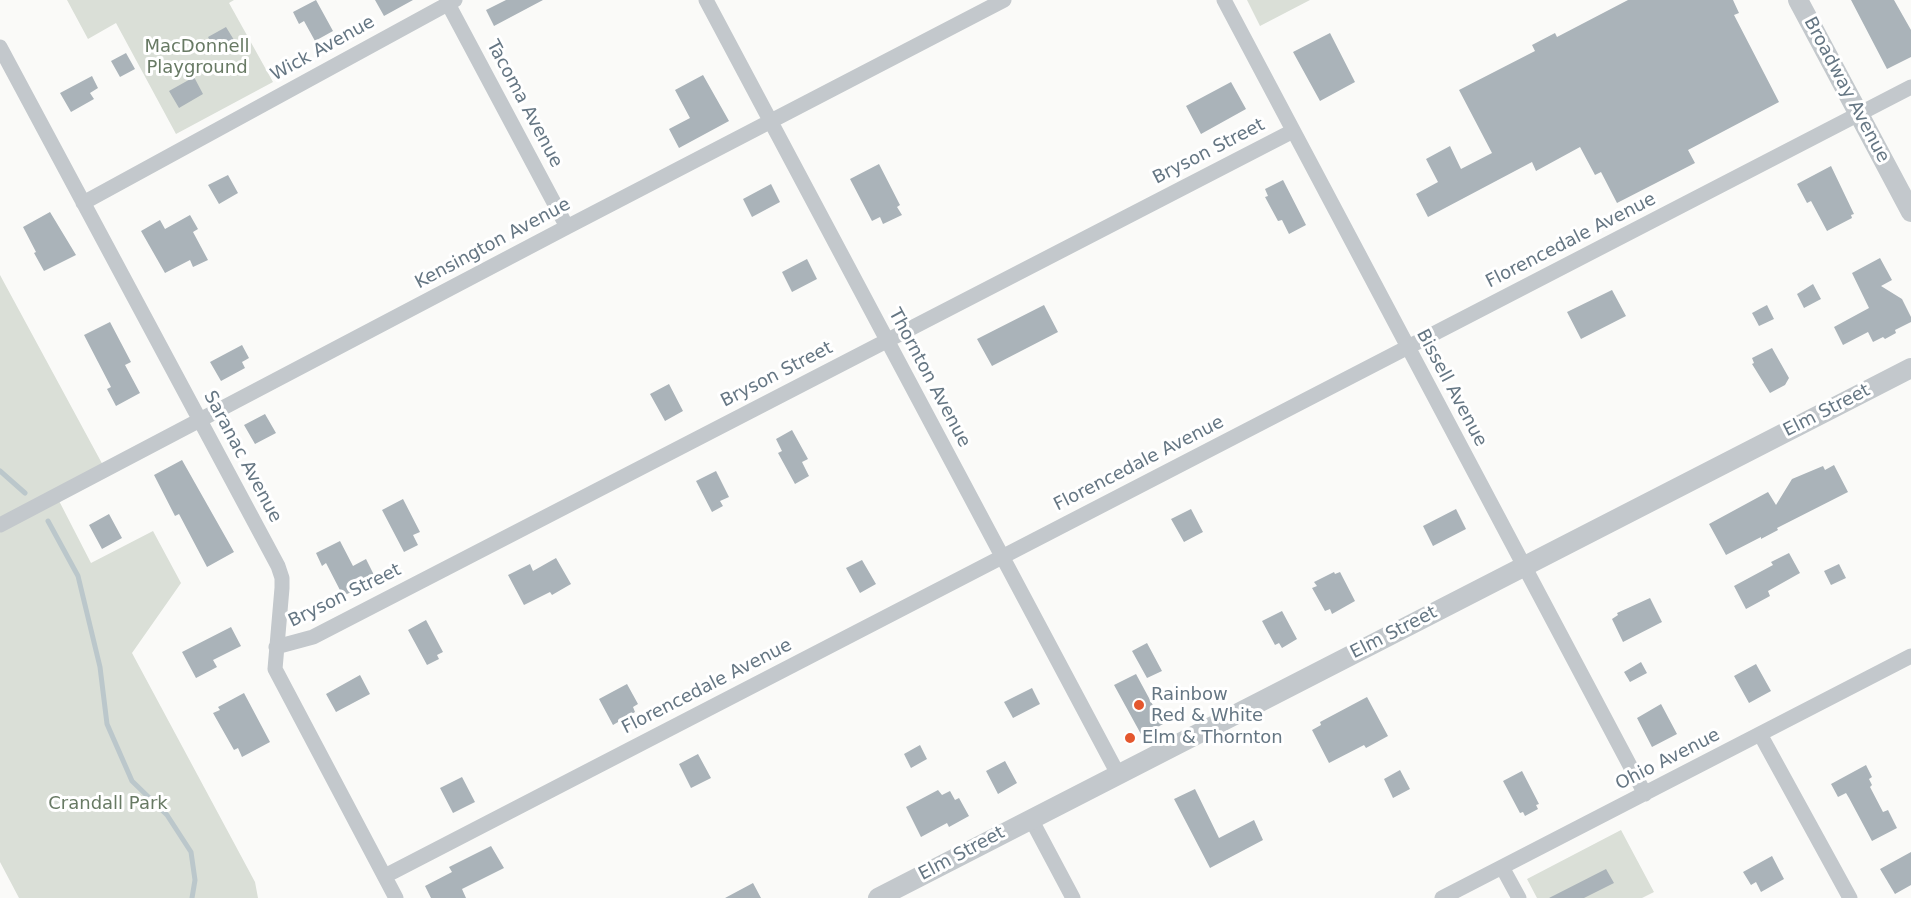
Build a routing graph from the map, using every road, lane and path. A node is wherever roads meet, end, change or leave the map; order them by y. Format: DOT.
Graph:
graph roads {
  1 [pos="706,0"];
  2 [pos="1004,0"];
  3 [pos="1224,0"];
  4 [pos="1798,0"];
  5 [pos="450,1"];
  6 [pos="0,47"];
  7 [pos="1911,87"];
  8 [pos="1859,114"];
  9 [pos="771,121"];
  10 [pos="1293,131"];
  11 [pos="83,203"];
  12 [pos="1911,212"];
  13 [pos="567,227"];
  14 [pos="887,340"];
  15 [pos="1408,348"];
  16 [pos="1911,368"];
  17 [pos="200,419"];
  18 [pos="0,525"];
  19 [pos="1002,556"];
  20 [pos="1524,566"];
  21 [pos="276,647"];
  22 [pos="1911,656"];
  23 [pos="1760,734"];
  24 [pos="1118,774"];
  25 [pos="1645,794"];
  26 [pos="1031,819"];
  27 [pos="1502,867"];
  28 [pos="385,876"];
  29 [pos="396,898"];
  30 [pos="878,898"];
  31 [pos="1073,898"];
  32 [pos="1442,898"];
  33 [pos="1519,898"];
  34 [pos="1850,898"];
  1 -- 9 [label="street, Thornton Avenue"];
  2 -- 9 [label="street, Kensington Avenue"];
  3 -- 10 [label="street, Bissell Avenue"];
  4 -- 8 [label="street, Broadway Avenue"];
  5 -- 11 [label="street, Wick Avenue"];
  5 -- 13 [label="street, Tacoma Avenue"];
  6 -- 11 [label="street, Saranac Avenue"];
  7 -- 8 [label="street, Florencedale Avenue"];
  8 -- 12 [label="street, Broadway Avenue"];
  8 -- 15 [label="street, Florencedale Avenue"];
  9 -- 13 [label="street, Kensington Avenue"];
  9 -- 14 [label="street, Thornton Avenue"];
  10 -- 14 [label="street, Bryson Street"];
  10 -- 15 [label="street, Bissell Avenue"];
  11 -- 17 [label="street, Saranac Avenue"];
  13 -- 17 [label="street, Kensington Avenue"];
  14 -- 19 [label="street, Thornton Avenue"];
  14 -- 21 [label="street, Bryson Street"];
  15 -- 19 [label="street, Florencedale Avenue"];
  15 -- 20 [label="street, Bissell Avenue"];
  16 -- 20 [label="street, Elm Street"];
  17 -- 18 [label="street, Kensington Avenue"];
  17 -- 21 [label="street, Saranac Avenue"];
  19 -- 24 [label="street, Thornton Avenue"];
  19 -- 28 [label="street, Florencedale Avenue"];
  20 -- 24 [label="street, Elm Street"];
  20 -- 25 [label="street, Bissell Avenue"];
  21 -- 28 [label="street, Saranac Avenue"];
  22 -- 23 [label="street, Ohio Avenue"];
  23 -- 25 [label="street, Ohio Avenue"];
  23 -- 34 [label="street"];
  24 -- 26 [label="street, Elm Street"];
  25 -- 27 [label="street, Ohio Avenue"];
  26 -- 30 [label="street, Elm Street"];
  26 -- 31 [label="street"];
  27 -- 32 [label="street, Ohio Avenue"];
  27 -- 33 [label="street"];
  28 -- 29 [label="street, Saranac Avenue"];
}
